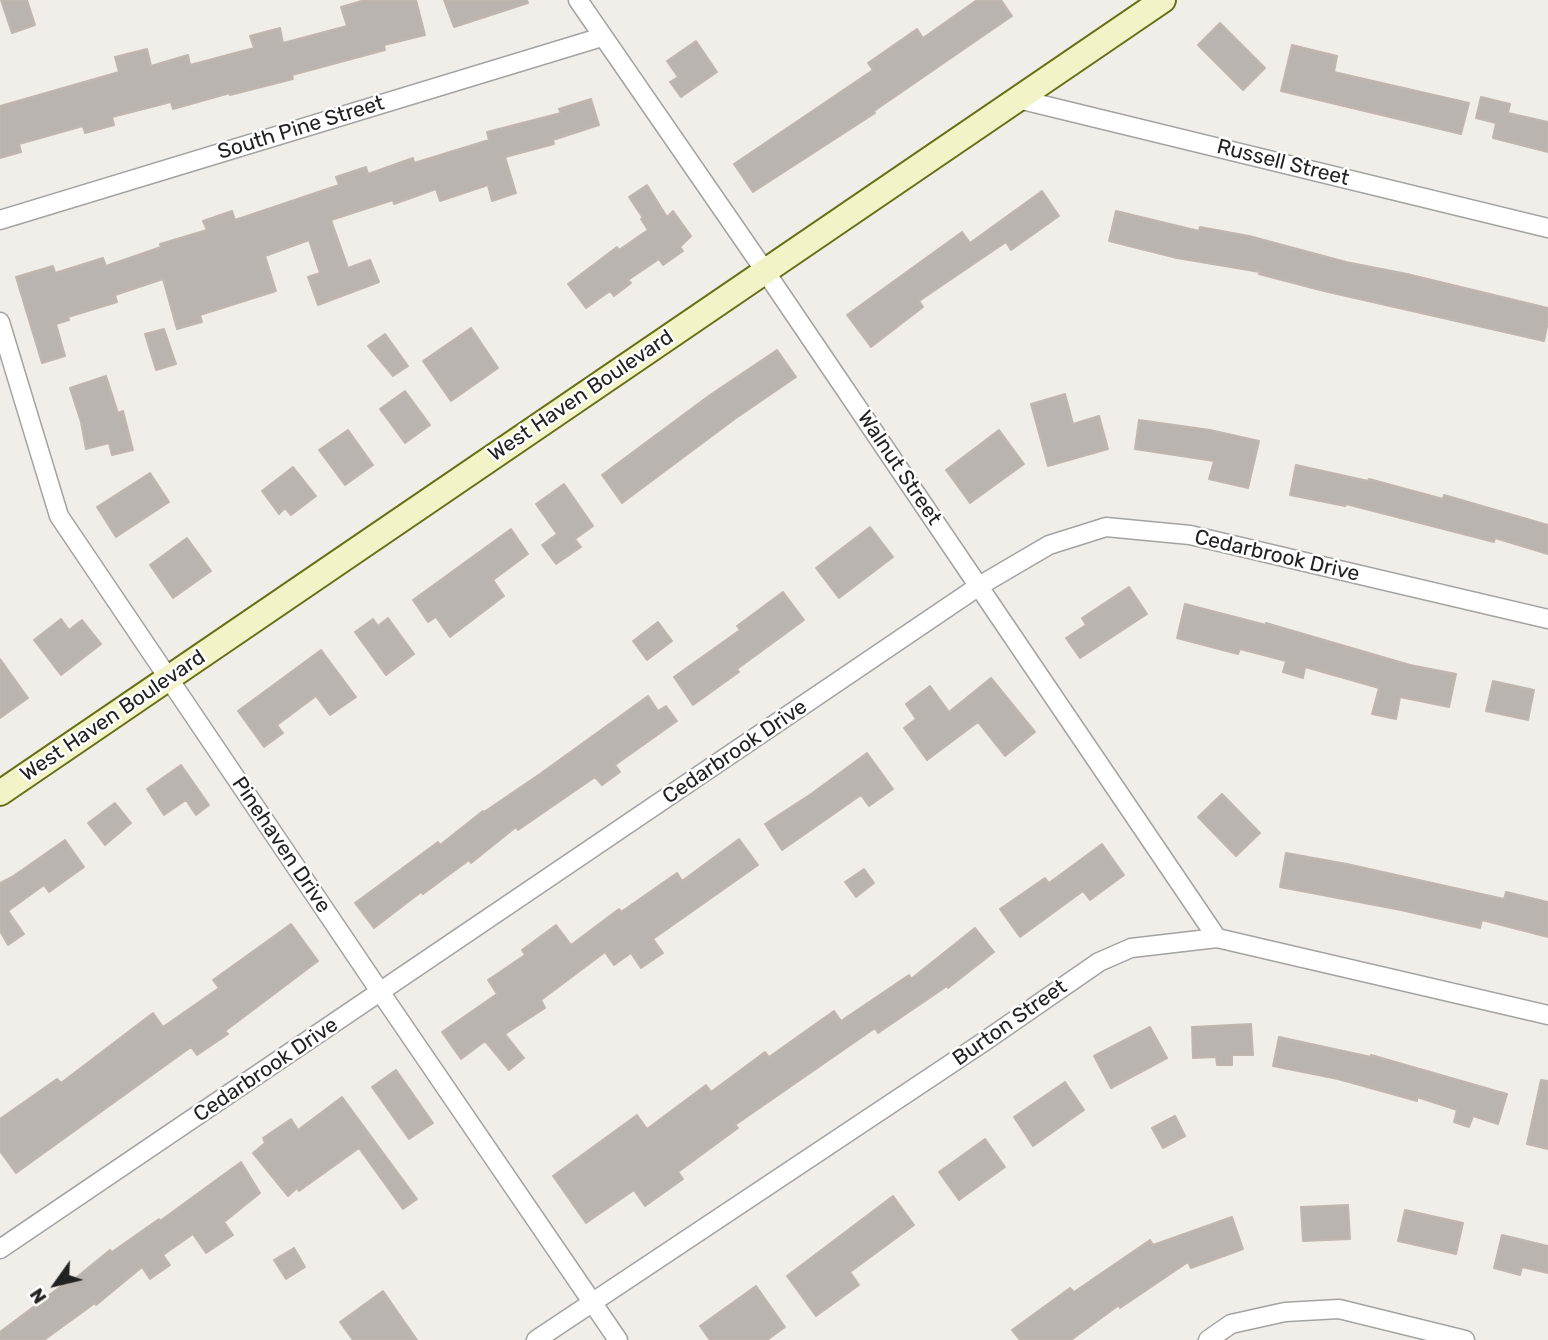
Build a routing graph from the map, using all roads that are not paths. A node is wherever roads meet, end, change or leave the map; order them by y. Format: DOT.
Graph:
graph roads {
  1 [pos="578,0"];
  2 [pos="1163,0"];
  3 [pos="602,37"];
  4 [pos="1018,99"];
  5 [pos="0,220"];
  6 [pos="1548,228"];
  7 [pos="765,271"];
  8 [pos="0,322"];
  9 [pos="979,586"];
  10 [pos="1548,619"];
  11 [pos="169,678"];
  12 [pos="0,793"];
  13 [pos="1217,938"];
  14 [pos="380,993"];
  15 [pos="1548,1015"];
  16 [pos="0,1249"];
  17 [pos="592,1302"];
  18 [pos="536,1340"];
  19 [pos="618,1340"];
  20 [pos="1208,1340"];
  21 [pos="1465,1340"];
  1 -- 3 [label="street, Walnut Street"];
  2 -- 4 [label="street, West Haven Boulevard"];
  3 -- 5 [label="street, South Pine Street"];
  3 -- 7 [label="street, Walnut Street"];
  4 -- 6 [label="street, Russell Street"];
  4 -- 7 [label="street, West Haven Boulevard"];
  7 -- 9 [label="street, Walnut Street"];
  7 -- 11 [label="street, West Haven Boulevard"];
  8 -- 11 [label="street, Pinehaven Drive"];
  9 -- 10 [label="street, Cedarbrook Drive"];
  9 -- 13 [label="street, Walnut Street"];
  9 -- 14 [label="street, Cedarbrook Drive"];
  11 -- 12 [label="street, West Haven Boulevard"];
  11 -- 14 [label="street, Pinehaven Drive"];
  13 -- 15 [label="street, Burton Street"];
  13 -- 17 [label="street, Burton Street"];
  14 -- 16 [label="street, Cedarbrook Drive"];
  14 -- 17 [label="street, Pinehaven Drive"];
  17 -- 18 [label="street, Burton Street"];
  17 -- 19 [label="street, Pinehaven Drive"];
  20 -- 21 [label="street"];
}
